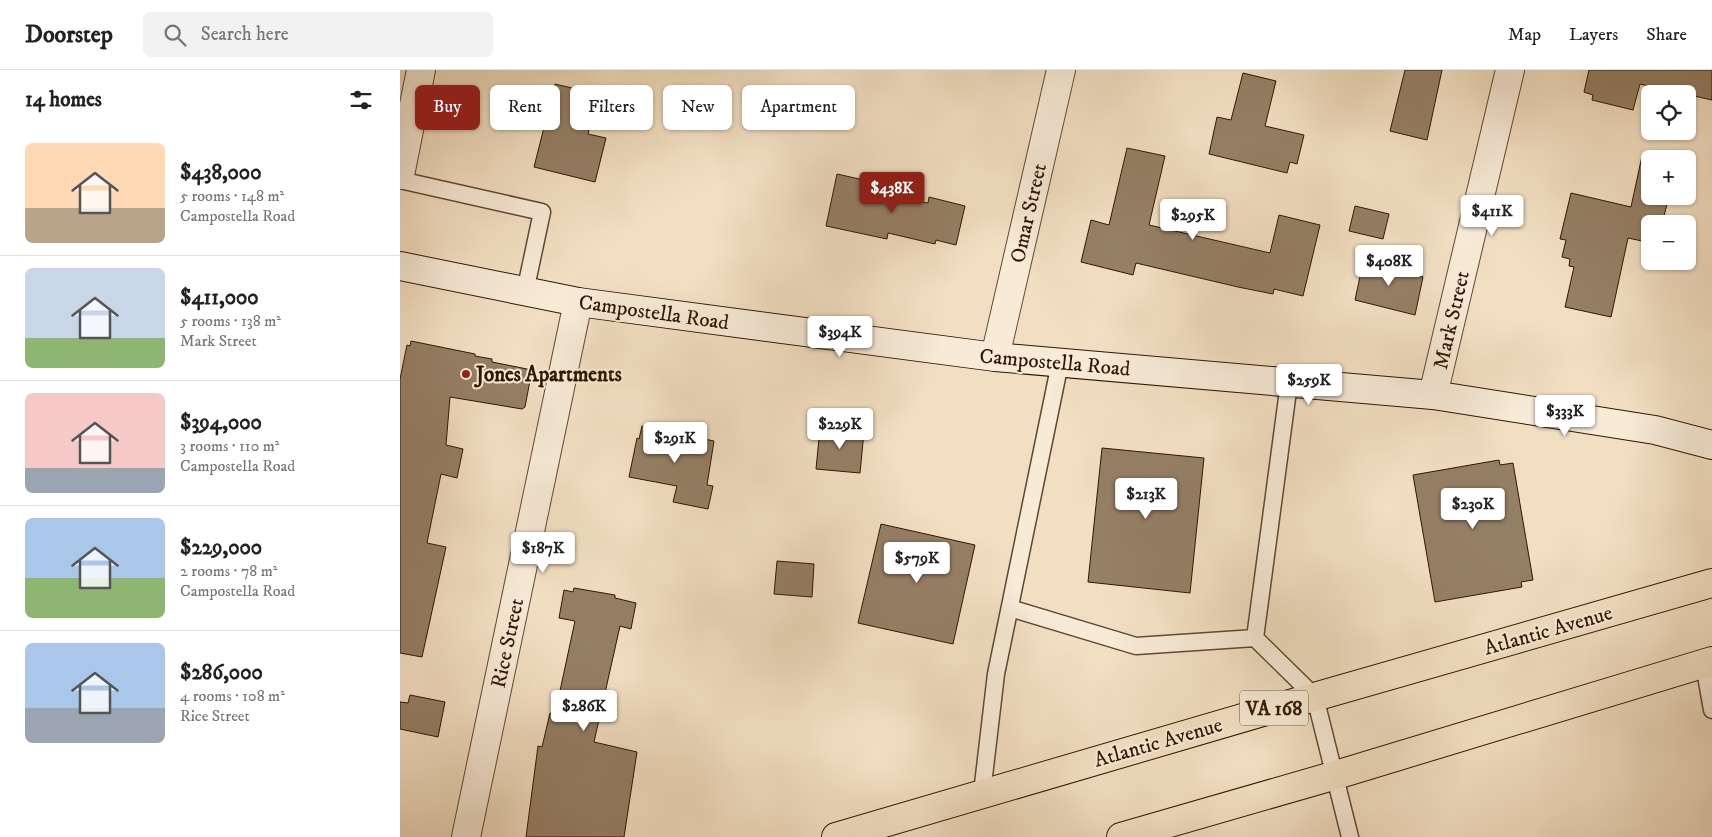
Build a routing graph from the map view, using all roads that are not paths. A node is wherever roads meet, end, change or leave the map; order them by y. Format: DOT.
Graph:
graph roads {
  1 [pos="421,70"];
  2 [pos="1061,70"];
  3 [pos="1510,70"];
  4 [pos="400,175"];
  5 [pos="400,180"];
  6 [pos="400,266"];
  7 [pos="525,292"];
  8 [pos="578,302"];
  9 [pos="995,357"];
  10 [pos="1060,363"];
  11 [pos="1289,383"];
  12 [pos="1433,395"];
  13 [pos="1712,445"];
  14 [pos="1712,583"];
  15 [pos="1010,608"];
  16 [pos="1255,638"];
  17 [pos="1708,662"];
  18 [pos="1315,696"];
  19 [pos="1712,710"];
  20 [pos="1336,775"];
  21 [pos="982,793"];
  22 [pos="466,837"];
  23 [pos="836,837"];
  24 [pos="1121,837"];
  25 [pos="1350,837"];
  1 -- 4 [label="main road"];
  2 -- 9 [label="main road, Omar Street"];
  3 -- 12 [label="main road, Mark Street"];
  5 -- 7 [label="lane"];
  6 -- 7 [label="main road, Campostella Road"];
  7 -- 8 [label="main road, Campostella Road"];
  8 -- 9 [label="main road, Campostella Road"];
  8 -- 22 [label="main road, Rice Street"];
  9 -- 10 [label="main road, Campostella Road"];
  10 -- 11 [label="main road, Campostella Road"];
  10 -- 15 [label="lane"];
  11 -- 12 [label="main road, Campostella Road"];
  11 -- 16 [label="lane"];
  12 -- 13 [label="main road, Campostella Road"];
  14 -- 18 [label="main road, Atlantic Avenue / VA 168"];
  15 -- 16 [label="lane"];
  15 -- 21 [label="lane"];
  16 -- 18 [label="lane"];
  17 -- 19 [label="lane"];
  17 -- 20 [label="main road"];
  18 -- 20 [label="lane"];
  18 -- 21 [label="main road, Atlantic Avenue / VA 168"];
  20 -- 24 [label="main road"];
  20 -- 25 [label="lane"];
  21 -- 23 [label="main road, Atlantic Avenue / VA 168"];
}
